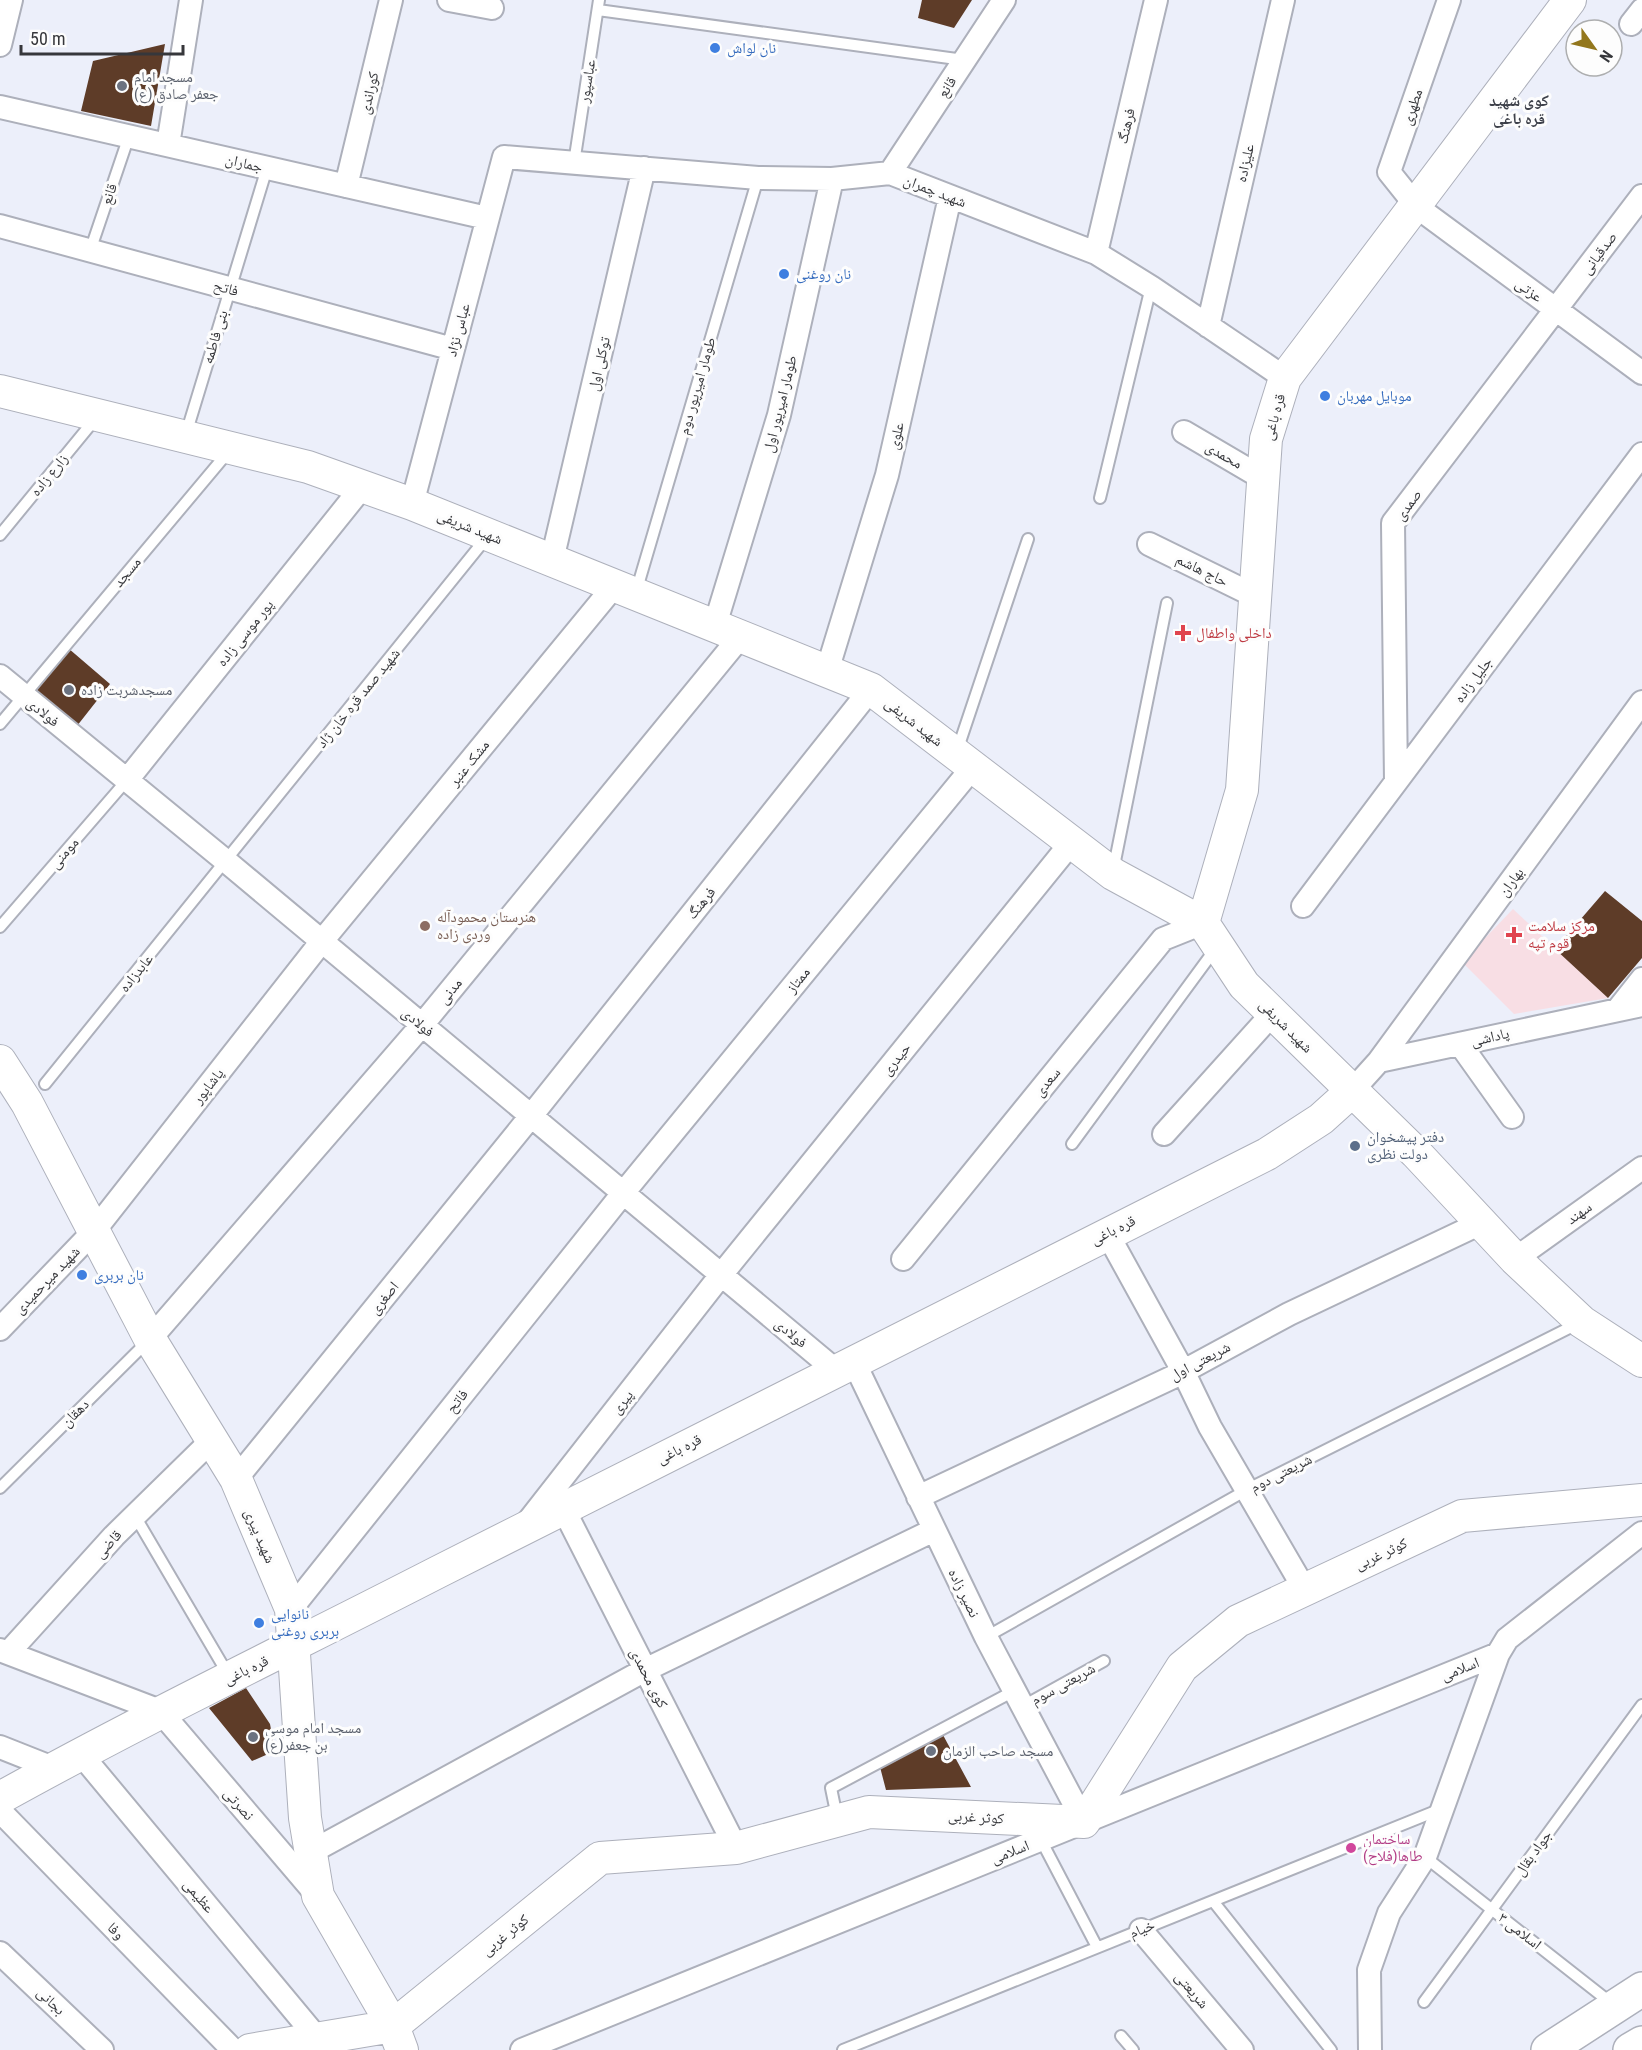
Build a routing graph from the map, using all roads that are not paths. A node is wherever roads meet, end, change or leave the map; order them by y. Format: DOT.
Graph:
graph roads {
  1 [pos="11,0"];
  2 [pos="191,0"];
  3 [pos="391,0"];
  4 [pos="449,0"];
  5 [pos="1004,0"];
  6 [pos="1156,0"];
  7 [pos="1283,0"];
  8 [pos="1449,0"];
  9 [pos="1570,0"];
  10 [pos="599,5"];
  11 [pos="492,8"];
  12 [pos="0,45"];
  13 [pos="964,60"];
  14 [pos="0,107"];
  15 [pos="129,136"];
  16 [pos="168,145"];
  17 [pos="504,157"];
  18 [pos="574,163"];
  19 [pos="267,168"];
  20 [pos="644,168"];
  21 [pos="890,173"];
  22 [pos="758,178"];
  23 [pos="832,179"];
  24 [pos="346,186"];
  25 [pos="950,196"];
  26 [pos="1642,196"];
  27 [pos="1417,207"];
  28 [pos="488,218"];
  29 [pos="0,226"];
  30 [pos="90,251"];
  31 [pos="1096,253"];
  32 [pos="1151,287"];
  33 [pos="230,289"];
  34 [pos="1556,309"];
  35 [pos="1208,326"];
  36 [pos="453,349"];
  37 [pos="1642,373"];
  38 [pos="1285,378"];
  39 [pos="0,391"];
  40 [pos="98,415"];
  41 [pos="1184,432"];
  42 [pos="185,436"];
  43 [pos="232,448"];
  44 [pos="1642,454"];
  45 [pos="1264,478"];
  46 [pos="363,486"];
  47 [pos="1100,498"];
  48 [pos="412,504"];
  49 [pos="0,535"];
  50 [pos="489,535"];
  51 [pos="1028,539"];
  52 [pos="1149,544"];
  53 [pos="552,560"];
  54 [pos="626,589"];
  55 [pos="1255,596"];
  56 [pos="1167,603"];
  57 [pos="728,631"];
  58 [pos="826,671"];
  59 [pos="0,676"];
  60 [pos="871,689"];
  61 [pos="22,695"];
  62 [pos="1642,702"];
  63 [pos="0,724"];
  64 [pos="964,761"];
  65 [pos="128,780"];
  66 [pos="1396,782"];
  67 [pos="1071,843"];
  68 [pos="227,861"];
  69 [pos="1113,874"];
  70 [pos="1304,906"];
  71 [pos="0,927"];
  72 [pos="1211,934"];
  73 [pos="322,941"];
  74 [pos="1642,979"];
  75 [pos="1642,1005"];
  76 [pos="1619,1008"];
  77 [pos="1273,1012"];
  78 [pos="422,1025"];
  79 [pos="1460,1044"];
  80 [pos="0,1061"];
  81 [pos="1379,1061"];
  82 [pos="45,1084"];
  83 [pos="1351,1092"];
  84 [pos="531,1116"];
  85 [pos="1512,1117"];
  86 [pos="1164,1134"];
  87 [pos="1072,1144"];
  88 [pos="1642,1168"];
  89 [pos="624,1192"];
  90 [pos="1481,1223"];
  91 [pos="94,1231"];
  92 [pos="1107,1233"];
  93 [pos="903,1259"];
  94 [pos="1515,1259"];
  95 [pos="721,1275"];
  96 [pos="1582,1322"];
  97 [pos="0,1329"];
  98 [pos="150,1339"];
  99 [pos="1640,1356"];
  100 [pos="843,1365"];
  101 [pos="1184,1371"];
  102 [pos="212,1440"];
  103 [pos="236,1479"];
  104 [pos="0,1488"];
  105 [pos="1247,1490"];
  106 [pos="918,1497"];
  107 [pos="1642,1500"];
  108 [pos="563,1508"];
  109 [pos="135,1516"];
  110 [pos="522,1529"];
  111 [pos="934,1530"];
  112 [pos="1642,1533"];
  113 [pos="1305,1590"];
  114 [pos="291,1609"];
  115 [pos="986,1637"];
  116 [pos="292,1647"];
  117 [pos="4,1652"];
  118 [pos="1498,1654"];
  119 [pos="1104,1661"];
  120 [pos="645,1670"];
  121 [pos="230,1677"];
  122 [pos="1019,1699"];
  123 [pos="1642,1705"];
  124 [pos="159,1712"];
  125 [pos="0,1747"];
  126 [pos="80,1753"];
  127 [pos="53,1768"];
  128 [pos="0,1798"];
  129 [pos="1442,1809"];
  130 [pos="0,1811"];
  131 [pos="837,1820"];
  132 [pos="1084,1822"];
  133 [pos="1041,1840"];
  134 [pos="736,1848"];
  135 [pos="311,1852"];
  136 [pos="1425,1857"];
  137 [pos="318,1896"];
  138 [pos="1213,1901"];
  139 [pos="1492,1909"];
  140 [pos="1142,1930"];
  141 [pos="1097,1947"];
  142 [pos="0,1953"];
  143 [pos="1642,1989"];
  144 [pos="1424,2002"];
  145 [pos="1615,2006"];
  146 [pos="1121,2036"];
  147 [pos="397,2038"];
  148 [pos="318,2039"];
  149 [pos="1642,2043"];
  150 [pos="102,2050"];
  151 [pos="233,2050"];
  152 [pos="250,2050"];
  153 [pos="522,2050"];
  154 [pos="843,2050"];
  155 [pos="1133,2050"];
  156 [pos="1242,2050"];
  157 [pos="1331,2050"];
  158 [pos="1370,2050"];
  159 [pos="1548,2050"];
  160 [pos="1630,2050"];
  1 -- 12 [label="street"];
  2 -- 16 [label="street"];
  3 -- 24 [label="street, کوراندی"];
  4 -- 11 [label="street"];
  5 -- 13 [label="street, قانع"];
  6 -- 31 [label="street, فرهنگ"];
  7 -- 35 [label="street, علیزاده"];
  8 -- 27 [label="street, مطهری"];
  9 -- 27 [label="street, قره باغی"];
  10 -- 13 [label="lane"];
  10 -- 18 [label="lane, عباسپور"];
  13 -- 21 [label="street, قانع"];
  14 -- 15 [label="street, جماران"];
  15 -- 16 [label="street, جماران"];
  15 -- 30 [label="lane, قانع"];
  16 -- 19 [label="street, جماران"];
  17 -- 18 [label="street, شهید چمران"];
  17 -- 28 [label="street, عباس نژاد"];
  18 -- 20 [label="street, شهید چمران"];
  19 -- 24 [label="street, جماران"];
  19 -- 33 [label="lane, بنی فاطمه"];
  20 -- 22 [label="street, شهید چمران"];
  20 -- 53 [label="street, توکلی اول"];
  21 -- 23 [label="street, شهید چمران"];
  21 -- 25 [label="street, شهید چمران"];
  22 -- 23 [label="street, شهید چمران"];
  22 -- 54 [label="lane, طومار امیرپور دوم"];
  23 -- 57 [label="street, طومار امیرپور اول"];
  24 -- 28 [label="street, جماران"];
  25 -- 31 [label="street, شهید چمران"];
  25 -- 58 [label="street, علوی"];
  26 -- 34 [label="street, صدقیانی"];
  27 -- 34 [label="street, عزتی"];
  27 -- 38 [label="street, قره باغی"];
  28 -- 36 [label="street, عباس نژاد"];
  29 -- 30 [label="street, فاتح"];
  30 -- 33 [label="street, فاتح"];
  31 -- 32 [label="street, شهید چمران"];
  32 -- 35 [label="street, شهید چمران"];
  32 -- 47 [label="lane"];
  33 -- 36 [label="street, فاتح"];
  33 -- 42 [label="lane, بنی فاطمه"];
  34 -- 37 [label="street, عزتی"];
  34 -- 66 [label="street, صمدی"];
  35 -- 38 [label="street, شهید چمران"];
  36 -- 48 [label="street, عباس نژاد"];
  38 -- 45 [label="street, قره باغی"];
  39 -- 40 [label="street, شهید شریفى"];
  40 -- 42 [label="street, شهید شریفى"];
  40 -- 49 [label="lane, زارع زاده"];
  41 -- 45 [label="street, محمدی"];
  42 -- 43 [label="street, شهید شریفى"];
  43 -- 46 [label="street, شهید شریفى"];
  43 -- 61 [label="lane, مسجد"];
  44 -- 66 [label="street, جلیل زاده"];
  45 -- 55 [label="street, قره باغی"];
  46 -- 48 [label="street, شهید شریفى"];
  46 -- 65 [label="street, پور موسی زاده"];
  48 -- 50 [label="street, شهید شریفى"];
  50 -- 53 [label="street, شهید شریفى"];
  50 -- 68 [label="lane, شهید صمد قره خان ژاد"];
  51 -- 64 [label="lane"];
  52 -- 55 [label="street, حاج هاشم"];
  53 -- 54 [label="street, شهید شریفى"];
  54 -- 57 [label="street, شهید شریفى"];
  54 -- 73 [label="street, مشک عنبر"];
  55 -- 72 [label="street, قره باغی"];
  56 -- 69 [label="lane"];
  57 -- 58 [label="street, شهید شریفى"];
  57 -- 78 [label="street, مدنی"];
  58 -- 60 [label="street, شهید شریفى"];
  59 -- 61 [label="street, فولادی"];
  60 -- 64 [label="street, شهید شریفى"];
  60 -- 84 [label="street, فرهنگ"];
  61 -- 63 [label="lane, مسجد"];
  61 -- 65 [label="street, فولادی"];
  62 -- 81 [label="street, بهاران"];
  64 -- 67 [label="street, شهید شریفى"];
  64 -- 89 [label="street, ممتاز"];
  65 -- 68 [label="street, فولادی"];
  65 -- 71 [label="lane, مومنی"];
  66 -- 70 [label="street, جلیل زاده"];
  67 -- 69 [label="street, شهید شریفى"];
  67 -- 95 [label="street, حیدری"];
  68 -- 73 [label="street, فولادی"];
  68 -- 82 [label="lane, عابدزاده"];
  69 -- 72 [label="street, شهید شریفى"];
  72 -- 77 [label="street, شهید شریفى"];
  72 -- 87 [label="lane"];
  72 -- 93 [label="street, سعدی"];
  73 -- 78 [label="street, فولادی"];
  73 -- 91 [label="street, پاشاپور"];
  74 -- 76 [label="street"];
  75 -- 76 [label="street, پاداشی"];
  76 -- 79 [label="street, پاداشی"];
  77 -- 83 [label="street, شهید شریفى"];
  77 -- 86 [label="street"];
  78 -- 84 [label="street, فولادی"];
  78 -- 98 [label="street, مدنی"];
  79 -- 81 [label="street, پاداشی"];
  79 -- 85 [label="street"];
  80 -- 91 [label="street, شهید پیری"];
  81 -- 83 [label="street"];
  83 -- 90 [label="street, شهید شریفى"];
  83 -- 92 [label="street, قره باغی"];
  84 -- 89 [label="street, فولادی"];
  84 -- 103 [label="street, اصغری"];
  88 -- 94 [label="street, سهند"];
  89 -- 95 [label="street, فولادی"];
  89 -- 114 [label="street, فاتح"];
  90 -- 94 [label="street, شهید شریفى"];
  90 -- 101 [label="street, شریعتی اول"];
  91 -- 97 [label="street, شهید میرحمیدی"];
  91 -- 98 [label="street, شهید پیری"];
  92 -- 100 [label="street, قره باغی"];
  92 -- 101 [label="street"];
  94 -- 96 [label="street, شهید شریفى"];
  95 -- 100 [label="street, فولادی"];
  95 -- 110 [label="street, پیری"];
  96 -- 99 [label="street, شهید شریفى"];
  96 -- 105 [label="lane, شریعتی دوم"];
  98 -- 102 [label="street, شهید پیری"];
  98 -- 104 [label="lane, دهقان"];
  100 -- 106 [label="street, نصیر زاده"];
  100 -- 108 [label="street, قره باغی"];
  101 -- 105 [label="street"];
  101 -- 106 [label="street, شریعتی اول"];
  102 -- 103 [label="street, شهید پیری"];
  102 -- 109 [label="street, قاضی"];
  103 -- 114 [label="street, شهید پیری"];
  105 -- 113 [label="street"];
  105 -- 115 [label="lane, شریعتی دوم"];
  106 -- 111 [label="street, نصیر زاده"];
  107 -- 113 [label="street, کوثر غربی"];
  108 -- 110 [label="street, قره باغی"];
  108 -- 120 [label="street, کوی محمدی"];
  109 -- 117 [label="street, قاضی"];
  109 -- 121 [label="lane"];
  110 -- 116 [label="street, قره باغی"];
  111 -- 115 [label="street, نصیر زاده"];
  111 -- 120 [label="street"];
  112 -- 118 [label="street, اسلامی"];
  113 -- 132 [label="street, کوثر غربی"];
  114 -- 116 [label="street, شهید پیری"];
  115 -- 122 [label="street, نصیر زاده"];
  116 -- 121 [label="street, قره باغی"];
  116 -- 135 [label="street, شهید پیری"];
  117 -- 124 [label="street"];
  118 -- 129 [label="street, اسلامی"];
  118 -- 132 [label="street, اسلامی"];
  119 -- 122 [label="lane, شریعتی سوم"];
  120 -- 134 [label="street, کوی محمدی"];
  120 -- 135 [label="street"];
  121 -- 124 [label="street, قره باغی"];
  122 -- 131 [label="lane, شریعتی سوم"];
  122 -- 132 [label="street, نصیر زاده"];
  123 -- 139 [label="lane, جواد بقال"];
  124 -- 126 [label="street, قره باغی"];
  124 -- 137 [label="street, نصرتی"];
  125 -- 127 [label="street"];
  126 -- 127 [label="street, قره باغی"];
  126 -- 148 [label="street, عظیمی"];
  127 -- 128 [label="street, قره باغی"];
  129 -- 136 [label="street, اسلامی"];
  129 -- 138 [label="lane, خیام"];
  130 -- 151 [label="street, وفا"];
  131 -- 132 [label="street, کوثر غربی"];
  131 -- 134 [label="street, کوثر غربی"];
  132 -- 133 [label="street, اسلامی"];
  133 -- 141 [label="lane"];
  133 -- 153 [label="street, اسلامی"];
  134 -- 147 [label="street, کوثر غربی"];
  135 -- 137 [label="street, شهید پیری"];
  136 -- 139 [label="lane, اسلامی ۳"];
  136 -- 158 [label="street, اسلامی"];
  137 -- 147 [label="street, شهید پیری"];
  138 -- 140 [label="lane, خیام"];
  138 -- 157 [label="lane"];
  139 -- 144 [label="lane, جواد بقال"];
  139 -- 145 [label="lane, اسلامی ۳"];
  140 -- 141 [label="lane, خیام"];
  140 -- 156 [label="street, شریعتی"];
  141 -- 154 [label="lane, خیام"];
  142 -- 150 [label="street, بجانی"];
  143 -- 145 [label="main road"];
  145 -- 159 [label="main road"];
  146 -- 155 [label="lane"];
  147 -- 148 [label="street, کوثر غربی"];
  148 -- 152 [label="street, کوثر غربی"];
  149 -- 160 [label="main road"];
}
